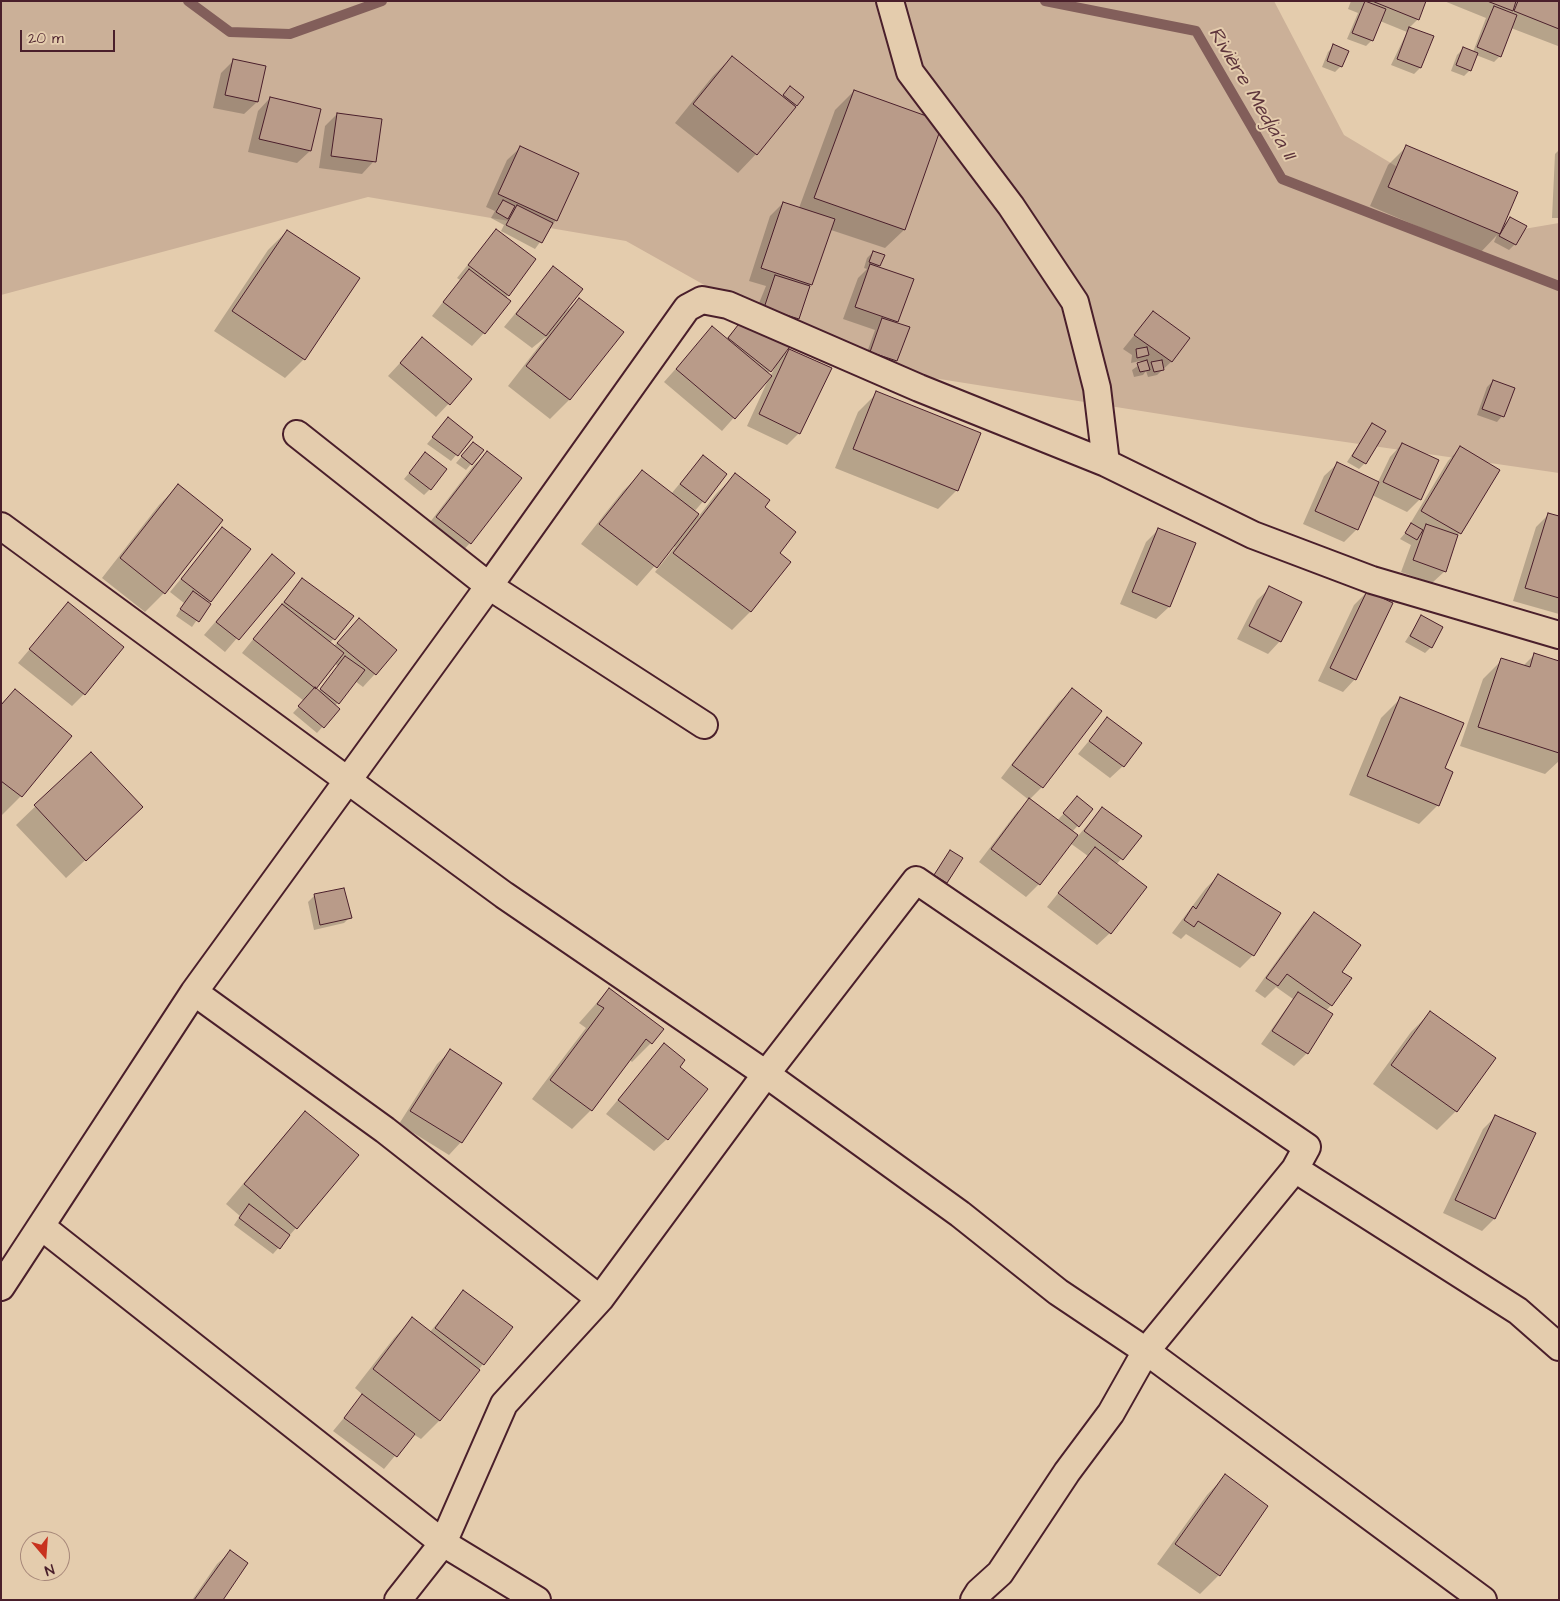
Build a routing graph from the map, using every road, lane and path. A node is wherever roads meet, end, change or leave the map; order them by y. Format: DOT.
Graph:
graph roads {
  1 [pos="890,1"];
  2 [pos="297,434"];
  3 [pos="1106,464"];
  4 [pos="1,526"];
  5 [pos="488,586"];
  6 [pos="1559,635"];
  7 [pos="704,725"];
  8 [pos="349,780"];
  9 [pos="194,992"];
  10 [pos="766,1074"];
  11 [pos="1295,1169"];
  12 [pos="42,1227"];
  13 [pos="1,1287"];
  14 [pos="600,1299"];
  15 [pos="1559,1347"];
  16 [pos="1146,1351"];
  17 [pos="443,1544"];
  18 [pos="398,1600"];
  19 [pos="537,1600"];
  20 [pos="974,1600"];
  21 [pos="1483,1600"];
  1 -- 3 [label="street"];
  2 -- 5 [label="street"];
  3 -- 5 [label="street"];
  3 -- 6 [label="street"];
  4 -- 8 [label="street"];
  5 -- 7 [label="street"];
  5 -- 8 [label="street"];
  8 -- 9 [label="street"];
  8 -- 10 [label="street"];
  9 -- 12 [label="street"];
  9 -- 14 [label="street"];
  10 -- 11 [label="street"];
  10 -- 14 [label="street"];
  10 -- 16 [label="street"];
  11 -- 15 [label="street"];
  11 -- 16 [label="street"];
  12 -- 13 [label="street"];
  12 -- 17 [label="street"];
  14 -- 17 [label="street"];
  16 -- 20 [label="street"];
  16 -- 21 [label="street"];
  17 -- 18 [label="street"];
  17 -- 19 [label="street"];
}
